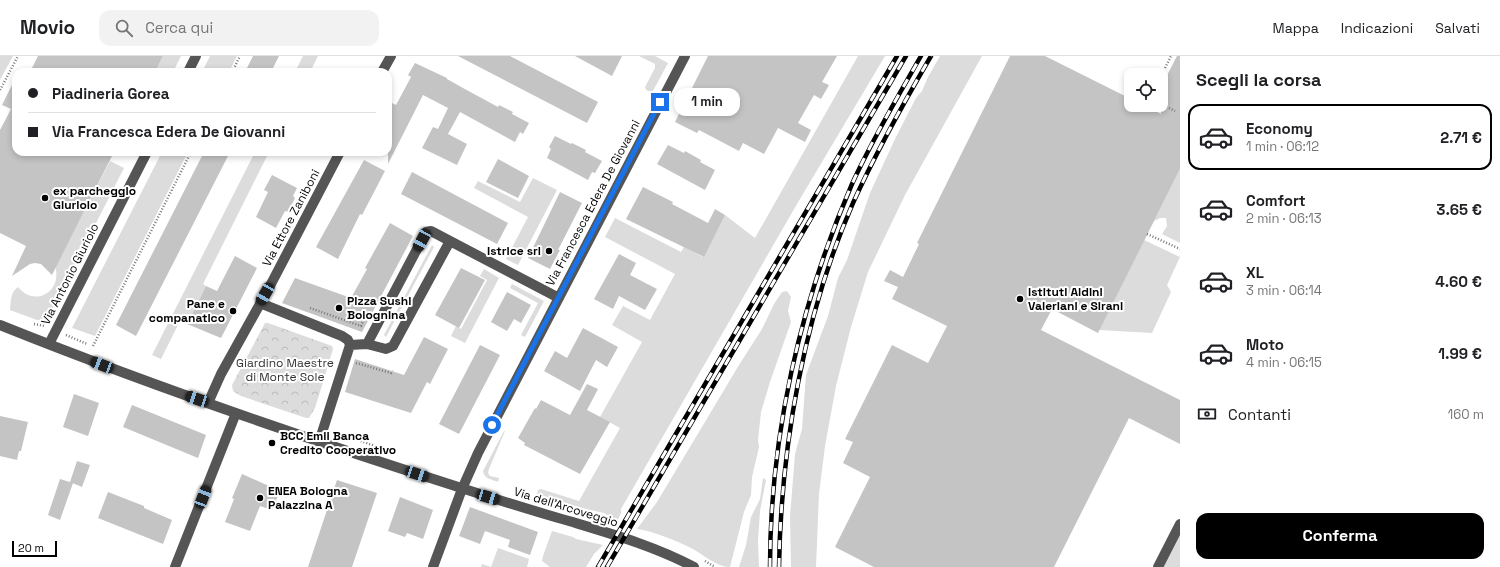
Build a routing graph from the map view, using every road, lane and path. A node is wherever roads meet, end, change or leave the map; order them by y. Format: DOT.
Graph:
graph roads {
  1 [pos="18,56"];
  2 [pos="196,56"];
  3 [pos="240,56"];
  4 [pos="391,56"];
  5 [pos="685,56"];
  6 [pos="1171,56"];
  7 [pos="190,68"];
  8 [pos="234,68"];
  9 [pos="384,68"];
  10 [pos="1165,68"];
  11 [pos="0,90"];
  12 [pos="1168,108"];
  13 [pos="1175,111"];
  14 [pos="146,156"];
  15 [pos="189,156"];
  16 [pos="338,156"];
  17 [pos="1147,234"];
  18 [pos="450,241"];
  19 [pos="1180,249"];
  20 [pos="558,298"];
  21 [pos="260,303"];
  22 [pos="303,306"];
  23 [pos="364,319"];
  24 [pos="0,325"];
  25 [pos="49,344"];
  26 [pos="367,344"];
  27 [pos="350,345"];
  28 [pos="93,346"];
  29 [pos="354,362"];
  30 [pos="393,371"];
  31 [pos="208,403"];
  32 [pos="236,412"];
  33 [pos="319,442"];
  34 [pos="462,489"];
  35 [pos="1180,524"];
  36 [pos="176,567"];
  37 [pos="433,567"];
  38 [pos="694,567"];
  39 [pos="1158,567"];
  1 -- 11 [label="path"];
  2 -- 7 [label="street"];
  3 -- 8 [label="path"];
  4 -- 9 [label="street"];
  5 -- 20 [label="street, Via Francesca Edera De Giovanni"];
  6 -- 10 [label="path"];
  12 -- 13 [label="path"];
  14 -- 25 [label="street, Via Antonio Giuriolo"];
  15 -- 28 [label="path"];
  16 -- 21 [label="street, Via Ettore Zaniboni"];
  17 -- 19 [label="path"];
  18 -- 20 [label="street, Via Francesca Edera De Giovanni"];
  18 -- 26 [label="street"];
  18 -- 26 [label="street, Via Francesca Edera De Giovanni"];
  20 -- 34 [label="street, Via Francesca Edera De Giovanni"];
  21 -- 27 [label="street"];
  21 -- 31 [label="street, Via Ettore Zaniboni"];
  22 -- 23 [label="path"];
  24 -- 25 [label="street, Via dell'Arcoveggio"];
  25 -- 31 [label="street, Via dell'Arcoveggio"];
  26 -- 27 [label="street"];
  27 -- 33 [label="street"];
  29 -- 30 [label="path"];
  31 -- 32 [label="street, Via dell'Arcoveggio"];
  32 -- 33 [label="street, Via dell'Arcoveggio"];
  32 -- 36 [label="street"];
  33 -- 34 [label="street, Via dell'Arcoveggio"];
  34 -- 37 [label="street, Via Francesca Edera De Giovanni"];
  34 -- 38 [label="street, Via dell'Arcoveggio"];
  35 -- 39 [label="street"];
}
